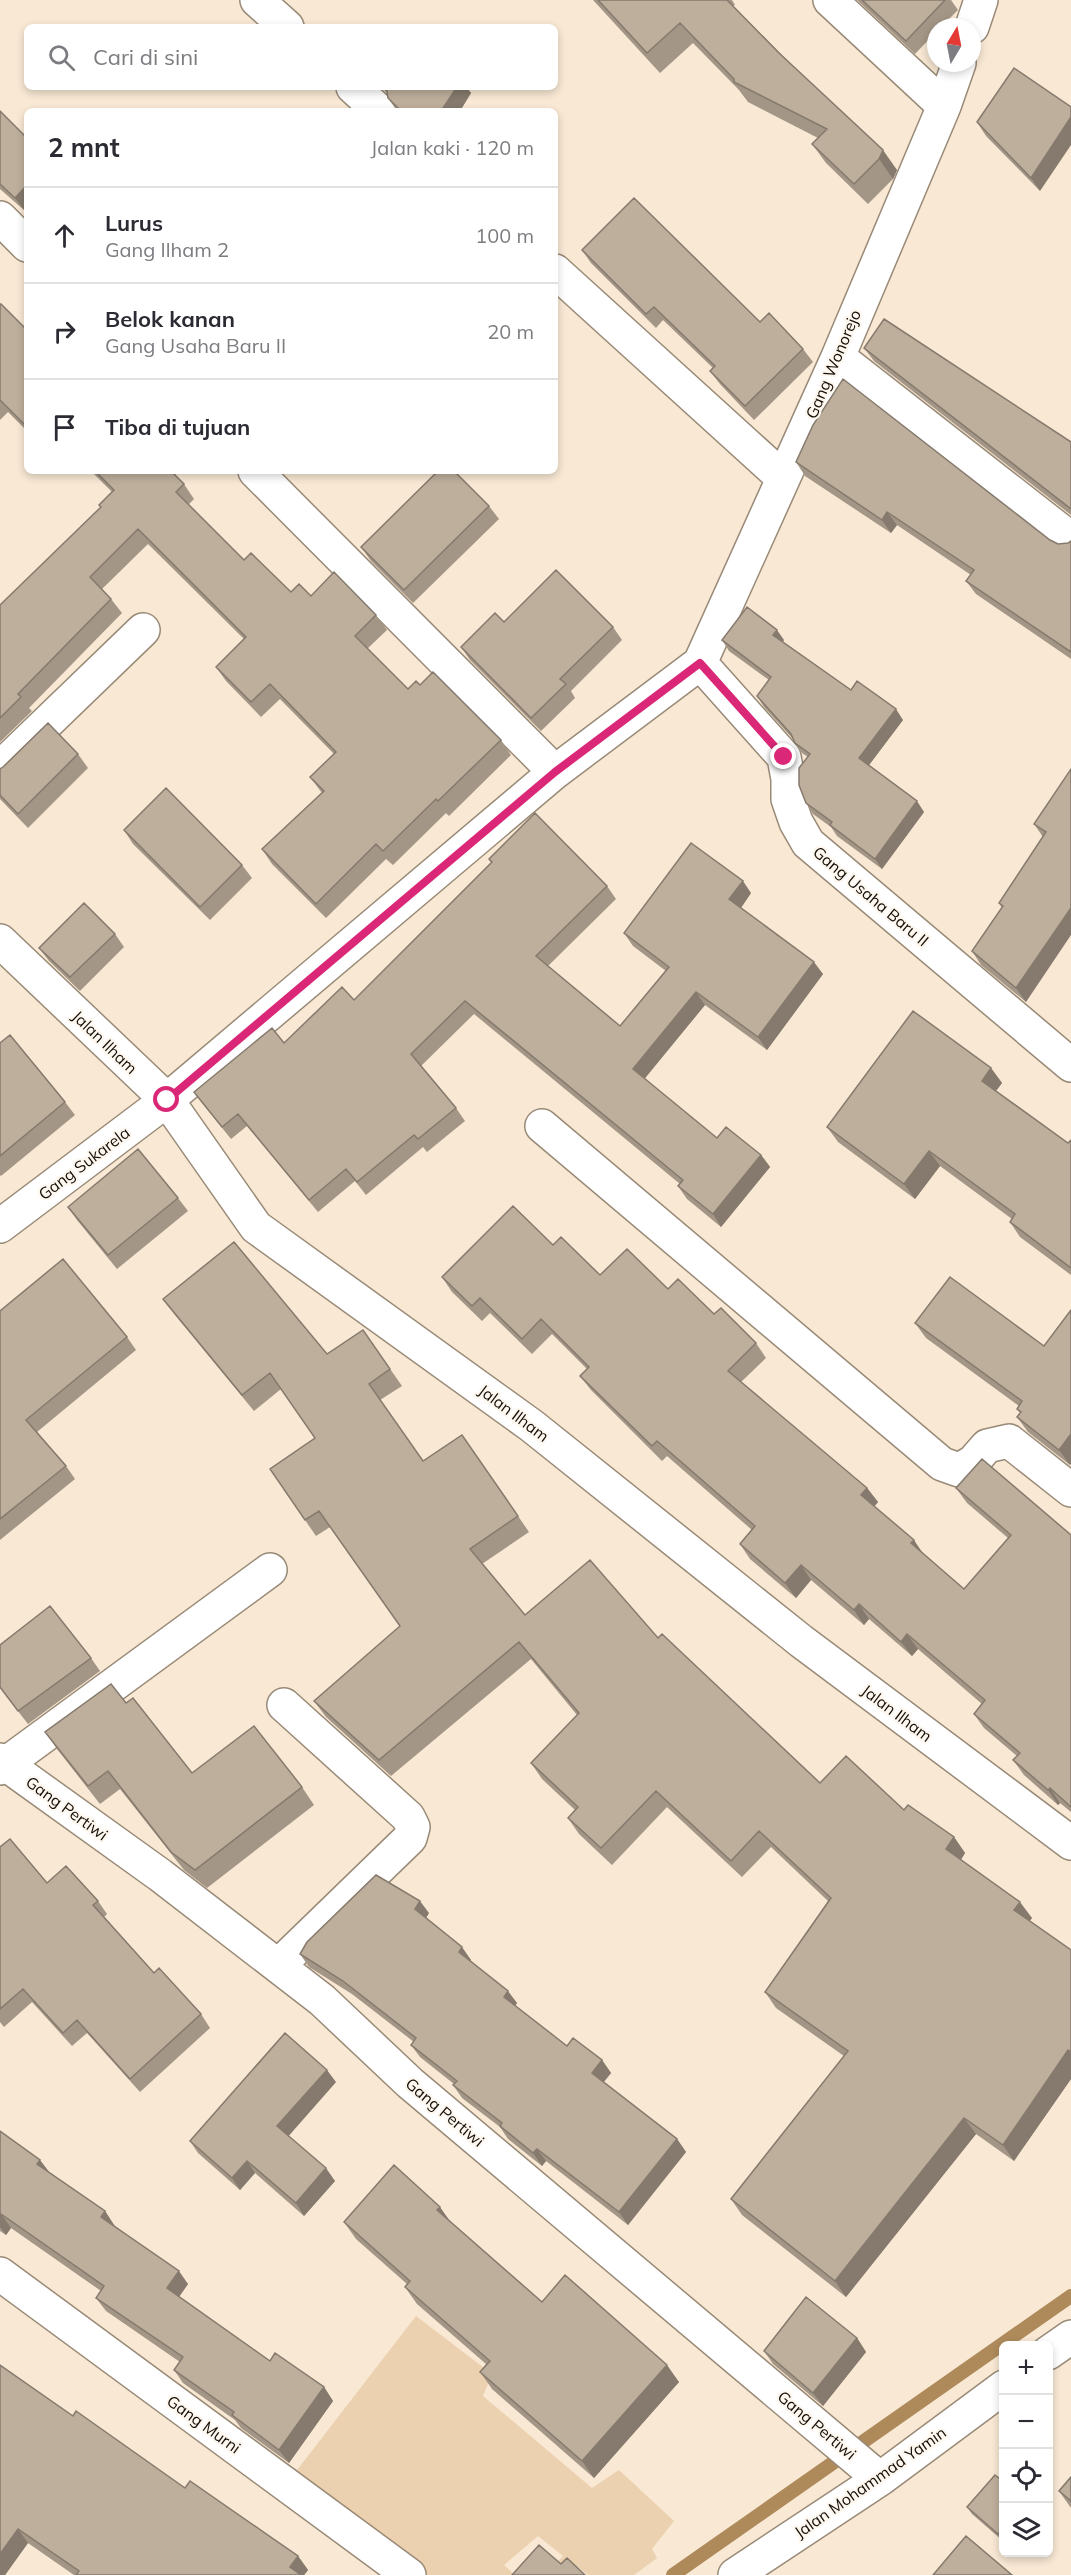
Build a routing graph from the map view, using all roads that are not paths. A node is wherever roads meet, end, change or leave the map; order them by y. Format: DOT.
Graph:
graph roads {
  1 [pos="257,0"];
  2 [pos="830,0"];
  3 [pos="981,0"];
  4 [pos="975,18"];
  5 [pos="284,24"];
  6 [pos="956,72"];
  7 [pos="356,90"];
  8 [pos="944,106"];
  9 [pos="376,108"];
  10 [pos="0,218"];
  11 [pos="24,242"];
  12 [pos="558,274"];
  13 [pos="838,357"];
  14 [pos="258,474"];
  15 [pos="783,478"];
  16 [pos="1071,539"];
  17 [pos="143,630"];
  18 [pos="700,663"];
  19 [pos="0,768"];
  20 [pos="555,772"];
  21 [pos="0,941"];
  22 [pos="1071,1065"];
  23 [pos="167,1100"];
  24 [pos="542,1126"];
  25 [pos="0,1226"];
  26 [pos="1071,1490"];
  27 [pos="270,1569"];
  28 [pos="284,1705"];
  29 [pos="2,1764"];
  30 [pos="1071,1842"];
  31 [pos="278,1966"];
  32 [pos="0,2274"];
  33 [pos="1071,2337"];
  34 [pos="1053,2350"];
  35 [pos="999,2391"];
  36 [pos="880,2479"];
  37 [pos="409,2575"];
  38 [pos="735,2575"];
  1 -- 5 [label="street"];
  2 -- 8 [label="street"];
  3 -- 4 [label="street"];
  6 -- 8 [label="street, Gang Wonorejo"];
  7 -- 9 [label="street"];
  8 -- 13 [label="street, Gang Wonorejo"];
  10 -- 11 [label="street"];
  12 -- 15 [label="street"];
  13 -- 15 [label="street, Gang Wonorejo"];
  13 -- 16 [label="street"];
  14 -- 20 [label="street"];
  15 -- 18 [label="street, Gang Wonorejo"];
  17 -- 19 [label="street"];
  18 -- 20 [label="street, Gang Sukarela"];
  18 -- 22 [label="street, Gang Usaha Baru II"];
  20 -- 23 [label="street, Gang Sukarela"];
  21 -- 23 [label="street, Jalan Ilham"];
  23 -- 25 [label="street, Gang Sukarela"];
  23 -- 30 [label="street, Jalan Ilham"];
  24 -- 26 [label="street"];
  27 -- 29 [label="street"];
  28 -- 31 [label="street"];
  29 -- 31 [label="street, Gang Pertiwi"];
  31 -- 36 [label="street, Gang Pertiwi"];
  32 -- 37 [label="street, Gang Murni"];
  33 -- 34 [label="street"];
  35 -- 36 [label="street, Jalan Mohammad Yamin"];
  36 -- 38 [label="street, Jalan Mohammad Yamin"];
}
